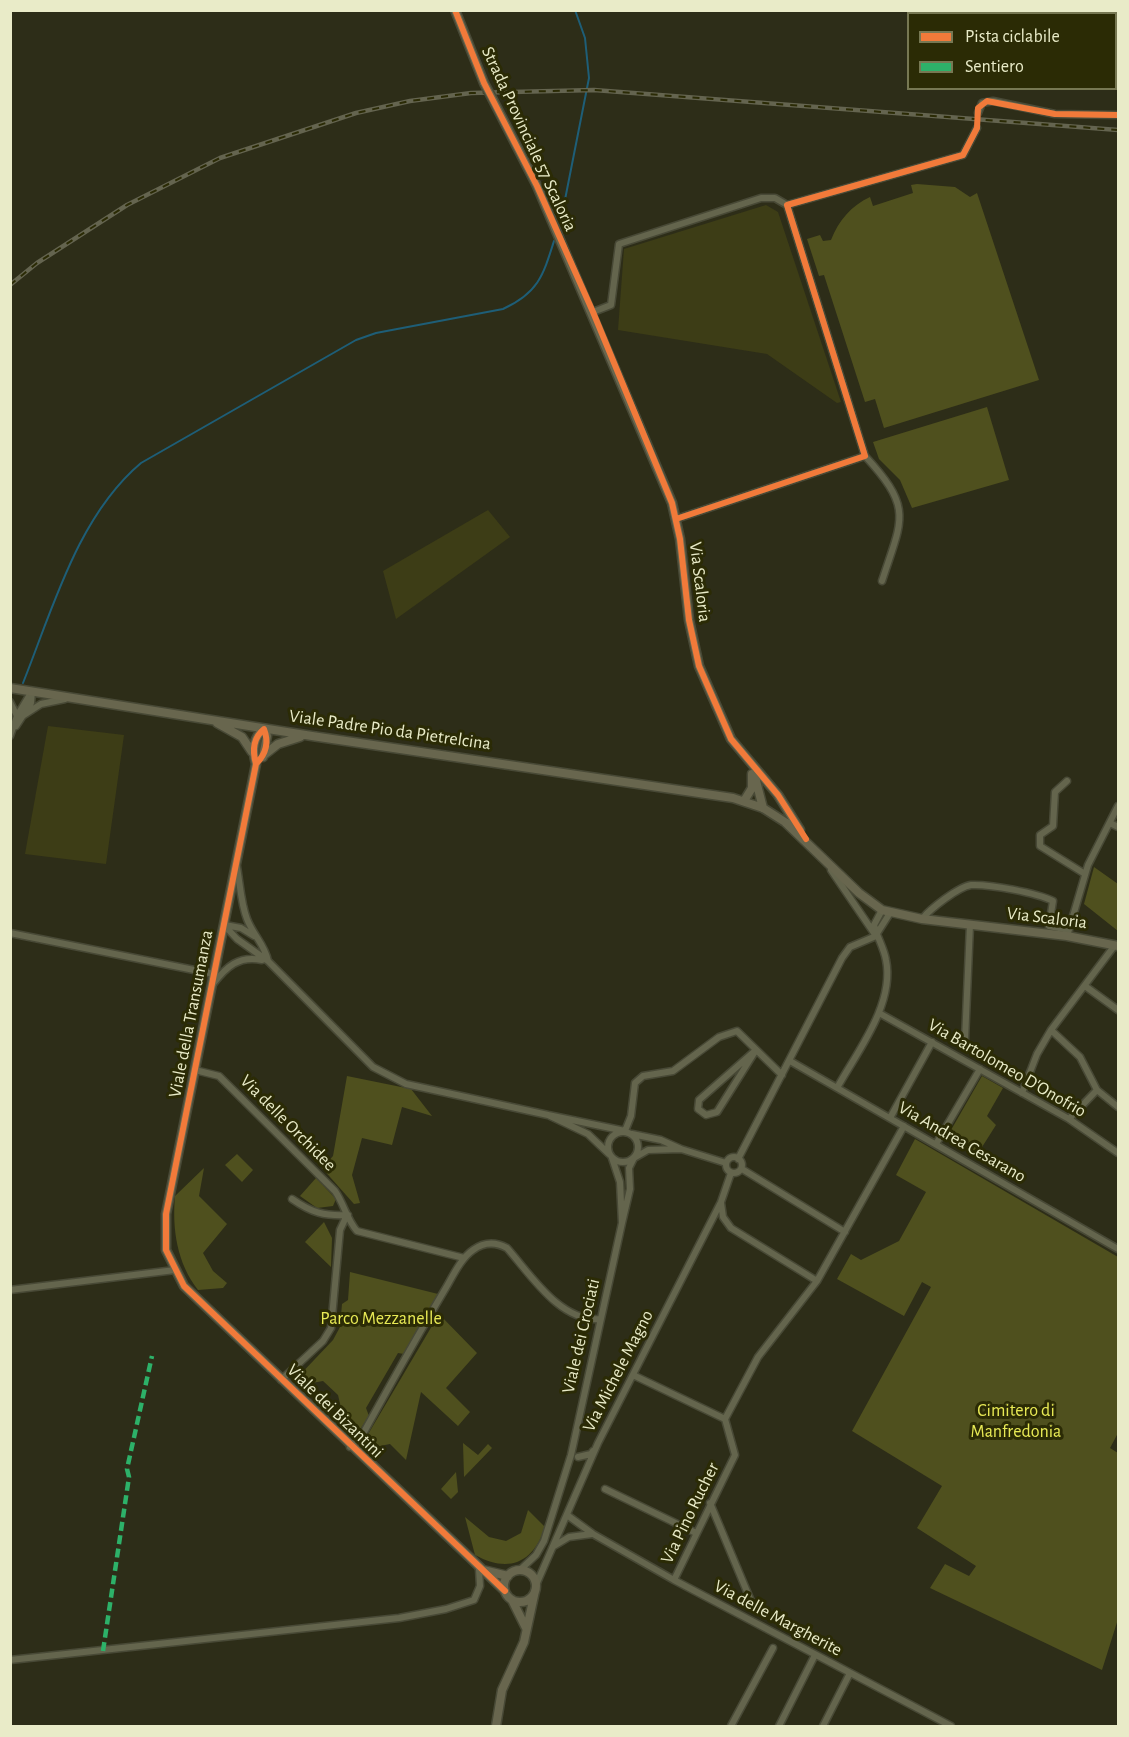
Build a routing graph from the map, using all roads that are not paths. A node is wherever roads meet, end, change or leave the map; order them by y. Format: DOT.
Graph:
graph roads {
  1 [pos="455,10"];
  2 [pos="978,113"];
  3 [pos="1119,115"];
  4 [pos="977,128"];
  5 [pos="787,205"];
  6 [pos="593,312"];
  7 [pos="865,456"];
  8 [pos="676,519"];
  9 [pos="882,581"];
  10 [pos="10,688"];
  11 [pos="32,692"];
  12 [pos="69,698"];
  13 [pos="10,702"];
  14 [pos="20,715"];
  15 [pos="211,720"];
  16 [pos="264,729"];
  17 [pos="12,733"];
  18 [pos="312,736"];
  19 [pos="252,752"];
  20 [pos="264,755"];
  21 [pos="256,764"];
  22 [pos="752,767"];
  23 [pos="1067,781"];
  24 [pos="778,795"];
  25 [pos="744,801"];
  26 [pos="1119,806"];
  27 [pos="763,808"];
  28 [pos="1110,823"];
  29 [pos="1119,827"];
  30 [pos="806,839"];
  31 [pos="824,859"];
  32 [pos="237,862"];
  33 [pos="1085,874"];
  34 [pos="886,912"];
  35 [pos="922,919"];
  36 [pos="224,925"];
  37 [pos="970,925"];
  38 [pos="10,933"];
  39 [pos="1068,933"];
  40 [pos="876,936"];
  41 [pos="254,937"];
  42 [pos="1117,945"];
  43 [pos="268,961"];
  44 [pos="214,974"];
  45 [pos="212,986"];
  46 [pos="1085,986"];
  47 [pos="1119,1010"];
  48 [pos="879,1013"];
  49 [pos="1051,1030"];
  50 [pos="965,1040"];
  51 [pos="932,1042"];
  52 [pos="756,1050"];
  53 [pos="790,1061"];
  54 [pos="980,1069"];
  55 [pos="195,1070"];
  56 [pos="783,1075"];
  57 [pos="837,1088"];
  58 [pos="1097,1090"];
  59 [pos="1023,1093"];
  60 [pos="1119,1107"];
  61 [pos="548,1115"];
  62 [pos="890,1118"];
  63 [pos="1069,1119"];
  64 [pos="904,1126"];
  65 [pos="628,1133"];
  66 [pos="936,1144"];
  67 [pos="681,1149"];
  68 [pos="1119,1153"];
  69 [pos="610,1156"];
  70 [pos="634,1158"];
  71 [pos="738,1159"];
  72 [pos="726,1163"];
  73 [pos="741,1169"];
  74 [pos="731,1173"];
  75 [pos="292,1199"];
  76 [pos="721,1202"];
  77 [pos="348,1215"];
  78 [pos="622,1223"];
  79 [pos="845,1232"];
  80 [pos="1119,1248"];
  81 [pos="464,1258"];
  82 [pos="175,1270"];
  83 [pos="817,1281"];
  84 [pos="10,1290"];
  85 [pos="600,1318"];
  86 [pos="633,1375"];
  87 [pos="281,1380"];
  88 [pos="725,1419"];
  89 [pos="598,1443"];
  90 [pos="350,1446"];
  91 [pos="574,1456"];
  92 [pos="585,1474"];
  93 [pos="605,1490"];
  94 [pos="710,1503"];
  95 [pos="567,1515"];
  96 [pos="696,1533"];
  97 [pos="593,1534"];
  98 [pos="552,1548"];
  99 [pos="480,1569"];
  100 [pos="520,1570"];
  101 [pos="508,1576"];
  102 [pos="674,1580"];
  103 [pos="536,1588"];
  104 [pos="505,1591"];
  105 [pos="512,1600"];
  106 [pos="751,1602"];
  107 [pos="526,1632"];
  108 [pos="773,1648"];
  109 [pos="815,1655"];
  110 [pos="10,1660"];
  111 [pos="850,1673"];
  112 [pos="496,1726"];
  113 [pos="731,1726"];
  114 [pos="779,1726"];
  115 [pos="823,1726"];
  116 [pos="951,1726"];
  1 -- 6 [label="street, Strada Provinciale 57 Scaloria, bridge"];
  2 -- 3 [label="street"];
  4 -- 5 [label="street"];
  5 -- 6 [label="street"];
  5 -- 7 [label="street"];
  6 -- 8 [label="street, Via Scaloria"];
  7 -- 8 [label="street"];
  7 -- 9 [label="street"];
  8 -- 22 [label="street, Via Scaloria"];
  10 -- 11 [label="street, Viale Padre Pio da Pietrelcina"];
  11 -- 12 [label="street, Viale Padre Pio da Pietrelcina"];
  11 -- 14 [label="street"];
  12 -- 14 [label="street"];
  12 -- 15 [label="street, Viale Padre Pio da Pietrelcina"];
  13 -- 14 [label="street"];
  14 -- 17 [label="street"];
  15 -- 16 [label="street, Viale Padre Pio da Pietrelcina"];
  15 -- 19 [label="street, Viale della Transumanza"];
  16 -- 18 [label="street, Viale Padre Pio da Pietrelcina"];
  16 -- 19 [label="street"];
  16 -- 20 [label="street"];
  18 -- 20 [label="street"];
  18 -- 25 [label="street, Viale Padre Pio da Pietrelcina"];
  19 -- 21 [label="street, Viale della Transumanza"];
  20 -- 21 [label="street"];
  21 -- 32 [label="street, Viale della Transumanza"];
  22 -- 24 [label="street, Via Scaloria"];
  22 -- 25 [label="street"];
  22 -- 27 [label="street, Via Scaloria"];
  23 -- 33 [label="street"];
  24 -- 27 [label="street"];
  24 -- 30 [label="street, Via Scaloria"];
  25 -- 27 [label="street, Via Scaloria"];
  26 -- 28 [label="street"];
  27 -- 30 [label="street, Via Scaloria"];
  28 -- 29 [label="street"];
  28 -- 33 [label="street"];
  30 -- 31 [label="street, Via Scaloria"];
  31 -- 34 [label="street, Via Scaloria"];
  31 -- 40 [label="street, Via Scaloria"];
  32 -- 36 [label="street, Viale della Transumanza"];
  32 -- 41 [label="street"];
  33 -- 39 [label="street"];
  34 -- 35 [label="street, Via Scaloria"];
  34 -- 40 [label="street"];
  35 -- 37 [label="street, Via Scaloria"];
  35 -- 39 [label="street"];
  36 -- 41 [label="street"];
  36 -- 43 [label="street"];
  36 -- 44 [label="street, Viale della Transumanza"];
  37 -- 39 [label="street, Via Scaloria"];
  37 -- 50 [label="street"];
  38 -- 44 [label="street"];
  39 -- 42 [label="street, Via Scaloria"];
  40 -- 48 [label="street, Via Scaloria"];
  40 -- 53 [label="street"];
  41 -- 43 [label="street"];
  42 -- 46 [label="street"];
  43 -- 45 [label="street"];
  43 -- 61 [label="street"];
  44 -- 45 [label="street, Viale della Transumanza"];
  45 -- 55 [label="street, Viale della Transumanza"];
  46 -- 47 [label="street"];
  46 -- 49 [label="street"];
  48 -- 51 [label="street, Via Bartolomeo D'Onofrio"];
  48 -- 57 [label="street, Via Scaloria"];
  49 -- 58 [label="street"];
  49 -- 59 [label="street"];
  51 -- 54 [label="street, Via Bartolomeo D'Onofrio"];
  51 -- 62 [label="street"];
  52 -- 52 [label="street"];
  52 -- 56 [label="street"];
  52 -- 65 [label="street"];
  53 -- 56 [label="street"];
  53 -- 57 [label="street, Via Andrea Cesarano"];
  54 -- 59 [label="street, Via Bartolomeo D'Onofrio"];
  54 -- 66 [label="street"];
  55 -- 77 [label="street, Via delle Orchidee"];
  55 -- 82 [label="street, Viale della Transumanza"];
  56 -- 71 [label="street"];
  57 -- 62 [label="street, Via Andrea Cesarano"];
  58 -- 60 [label="street"];
  58 -- 63 [label="street"];
  59 -- 63 [label="street, Via Bartolomeo D'Onofrio"];
  61 -- 65 [label="street"];
  61 -- 69 [label="street"];
  62 -- 64 [label="street, Via Andrea Cesarano"];
  63 -- 68 [label="street, Via Bartolomeo D'Onofrio"];
  64 -- 66 [label="street, Via Andrea Cesarano"];
  64 -- 79 [label="street"];
  65 -- 67 [label="street"];
  65 -- 69 [label="street"];
  65 -- 70 [label="street, Viale dei Crociati"];
  66 -- 80 [label="street, Via Andrea Cesarano"];
  67 -- 70 [label="street"];
  67 -- 72 [label="street"];
  69 -- 70 [label="street"];
  69 -- 78 [label="street, Viale dei Crociati"];
  70 -- 78 [label="street, Viale dei Crociati"];
  71 -- 72 [label="street"];
  71 -- 73 [label="street"];
  72 -- 74 [label="street"];
  73 -- 74 [label="street"];
  73 -- 79 [label="street"];
  74 -- 76 [label="street, Via Michele Magno"];
  75 -- 77 [label="street"];
  76 -- 83 [label="street"];
  76 -- 86 [label="street, Via Michele Magno"];
  77 -- 81 [label="street, Via delle Orchidee"];
  77 -- 87 [label="street"];
  78 -- 85 [label="street, Viale dei Crociati"];
  79 -- 83 [label="street"];
  81 -- 85 [label="street"];
  81 -- 90 [label="street"];
  82 -- 84 [label="street"];
  82 -- 87 [label="street, Viale dei Bizantini"];
  83 -- 88 [label="street"];
  85 -- 91 [label="street, Viale dei Crociati"];
  86 -- 88 [label="street"];
  86 -- 89 [label="street, Via Michele Magno"];
  87 -- 90 [label="street, Viale dei Bizantini"];
  88 -- 94 [label="street, Via Pino Rucher"];
  89 -- 91 [label="street"];
  89 -- 92 [label="street, Via Michele Magno"];
  90 -- 99 [label="street, Viale dei Bizantini"];
  91 -- 92 [label="street"];
  91 -- 100 [label="street, Viale dei Crociati"];
  92 -- 95 [label="street, Via Michele Magno"];
  93 -- 96 [label="street"];
  94 -- 96 [label="street, Via Pino Rucher"];
  94 -- 106 [label="street"];
  95 -- 97 [label="street, Via delle Margherite"];
  95 -- 98 [label="street, Via Michele Magno"];
  96 -- 102 [label="street, Via Pino Rucher"];
  97 -- 98 [label="street"];
  97 -- 102 [label="street, Via delle Margherite"];
  98 -- 103 [label="street, Via Michele Magno"];
  99 -- 101 [label="street, Viale dei Bizantini"];
  99 -- 104 [label="street, Viale dei Bizantini"];
  99 -- 110 [label="street"];
  100 -- 101 [label="street"];
  100 -- 103 [label="street"];
  101 -- 104 [label="street"];
  102 -- 109 [label="street, Via delle Margherite"];
  103 -- 105 [label="street"];
  103 -- 107 [label="street"];
  104 -- 105 [label="street"];
  105 -- 107 [label="street"];
  107 -- 112 [label="street"];
  108 -- 113 [label="street"];
  109 -- 111 [label="street, Via delle Margherite"];
  109 -- 114 [label="street"];
  111 -- 115 [label="street"];
  111 -- 116 [label="street, Via delle Margherite"];
}
